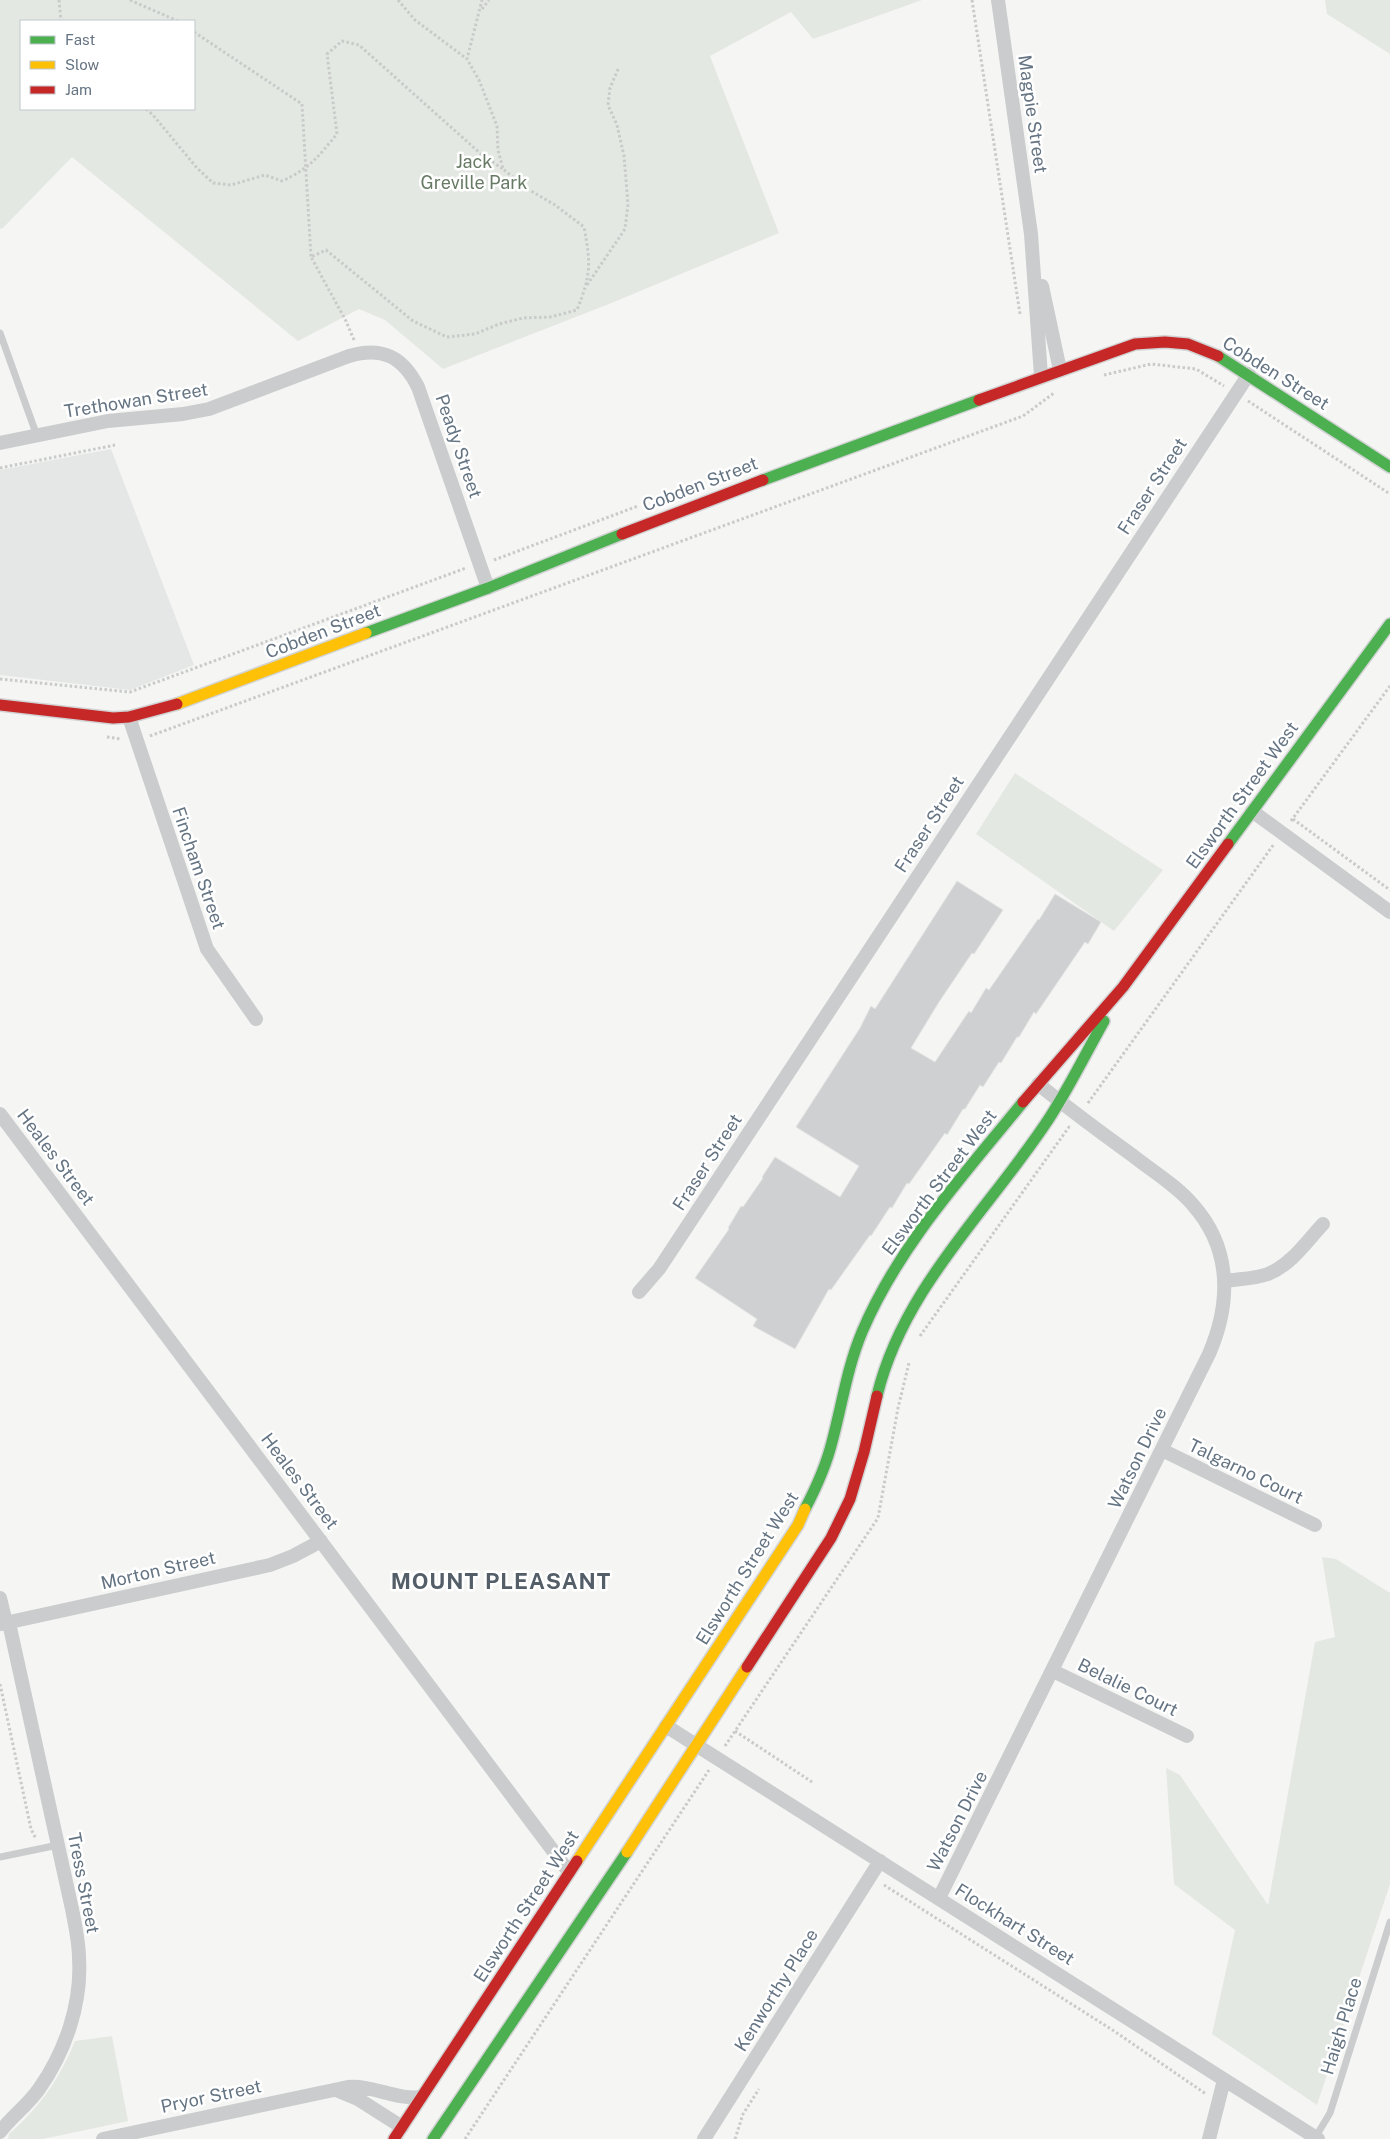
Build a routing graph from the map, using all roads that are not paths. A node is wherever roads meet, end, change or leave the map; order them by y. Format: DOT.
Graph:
graph roads {
  1 [pos="998,0"];
  2 [pos="1031,234"];
  3 [pos="0,332"];
  4 [pos="359,353"];
  5 [pos="1060,370"];
  6 [pos="1249,374"];
  7 [pos="1041,376"];
  8 [pos="37,436"];
  9 [pos="0,443"];
  10 [pos="1390,467"];
  11 [pos="488,588"];
  12 [pos="1390,624"];
  13 [pos="0,705"];
  14 [pos="129,717"];
  15 [pos="1252,811"];
  16 [pos="1390,912"];
  17 [pos="1123,987"];
  18 [pos="256,1019"];
  19 [pos="1038,1084"];
  20 [pos="1060,1101"];
  21 [pos="0,1114"];
  22 [pos="1323,1224"];
  23 [pos="1225,1281"];
  24 [pos="639,1292"];
  25 [pos="1162,1450"];
  26 [pos="1315,1525"];
  27 [pos="321,1541"];
  28 [pos="0,1598"];
  29 [pos="5,1624"];
  30 [pos="1053,1671"];
  31 [pos="666,1726"];
  32 [pos="1187,1736"];
  33 [pos="696,1745"];
  34 [pos="58,1845"];
  35 [pos="0,1857"];
  36 [pos="880,1861"];
  37 [pos="569,1872"];
  38 [pos="940,1898"];
  39 [pos="1390,1922"];
  40 [pos="1224,2080"];
  41 [pos="327,2090"];
  42 [pos="421,2097"];
  43 [pos="0,2132"];
  44 [pos="398,2133"];
  45 [pos="1316,2138"];
  46 [pos="103,2139"];
  47 [pos="433,2139"];
  48 [pos="704,2139"];
  49 [pos="1209,2139"];
  1 -- 2 [label="street, Magpie Street"];
  2 -- 5 [label="street, Magpie Street"];
  2 -- 7 [label="street, Magpie Street"];
  3 -- 8 [label="lane"];
  4 -- 8 [label="street, Trethowan Street"];
  4 -- 11 [label="street, Peady Street"];
  5 -- 6 [label="street, Cobden Street"];
  5 -- 7 [label="street, Cobden Street"];
  6 -- 10 [label="street, Cobden Street"];
  6 -- 24 [label="street, Fraser Street"];
  7 -- 11 [label="street, Cobden Street"];
  8 -- 9 [label="street, Trethowan Street"];
  11 -- 14 [label="street, Cobden Street"];
  12 -- 15 [label="street, Elsworth Street West"];
  13 -- 14 [label="street, Cobden Street"];
  14 -- 18 [label="street, Fincham Street"];
  15 -- 16 [label="street"];
  15 -- 17 [label="street, Elsworth Street West"];
  17 -- 19 [label="street, Elsworth Street West"];
  17 -- 20 [label="street, Elsworth Street West"];
  19 -- 20 [label="street, Watson Drive"];
  19 -- 31 [label="street, Elsworth Street West"];
  20 -- 23 [label="street, Watson Drive"];
  20 -- 33 [label="street, Elsworth Street West"];
  21 -- 27 [label="street, Heales Street"];
  22 -- 23 [label="street"];
  23 -- 25 [label="street, Watson Drive"];
  25 -- 26 [label="street, Talgarno Court"];
  25 -- 30 [label="street, Watson Drive"];
  27 -- 29 [label="street, Morton Street"];
  27 -- 37 [label="street, Heales Street"];
  28 -- 29 [label="street, Tress Street"];
  29 -- 34 [label="street, Tress Street"];
  30 -- 32 [label="street, Belalie Court"];
  30 -- 38 [label="street, Watson Drive"];
  31 -- 33 [label="street, Flockhart Street"];
  31 -- 37 [label="street, Elsworth Street West"];
  33 -- 36 [label="street, Flockhart Street"];
  33 -- 47 [label="street, Elsworth Street West"];
  34 -- 35 [label="lane"];
  34 -- 43 [label="street, Tress Street"];
  36 -- 38 [label="street, Flockhart Street"];
  36 -- 48 [label="street, Kenworthy Place"];
  37 -- 42 [label="street, Elsworth Street West"];
  38 -- 40 [label="street, Flockhart Street"];
  39 -- 45 [label="lane, Haigh Place"];
  40 -- 45 [label="street, Flockhart Street"];
  40 -- 49 [label="street"];
  41 -- 42 [label="street, Pryor Street"];
  41 -- 44 [label="street, Pryor Street"];
  41 -- 46 [label="street, Pryor Street"];
  42 -- 44 [label="street, Elsworth Street West"];
}
